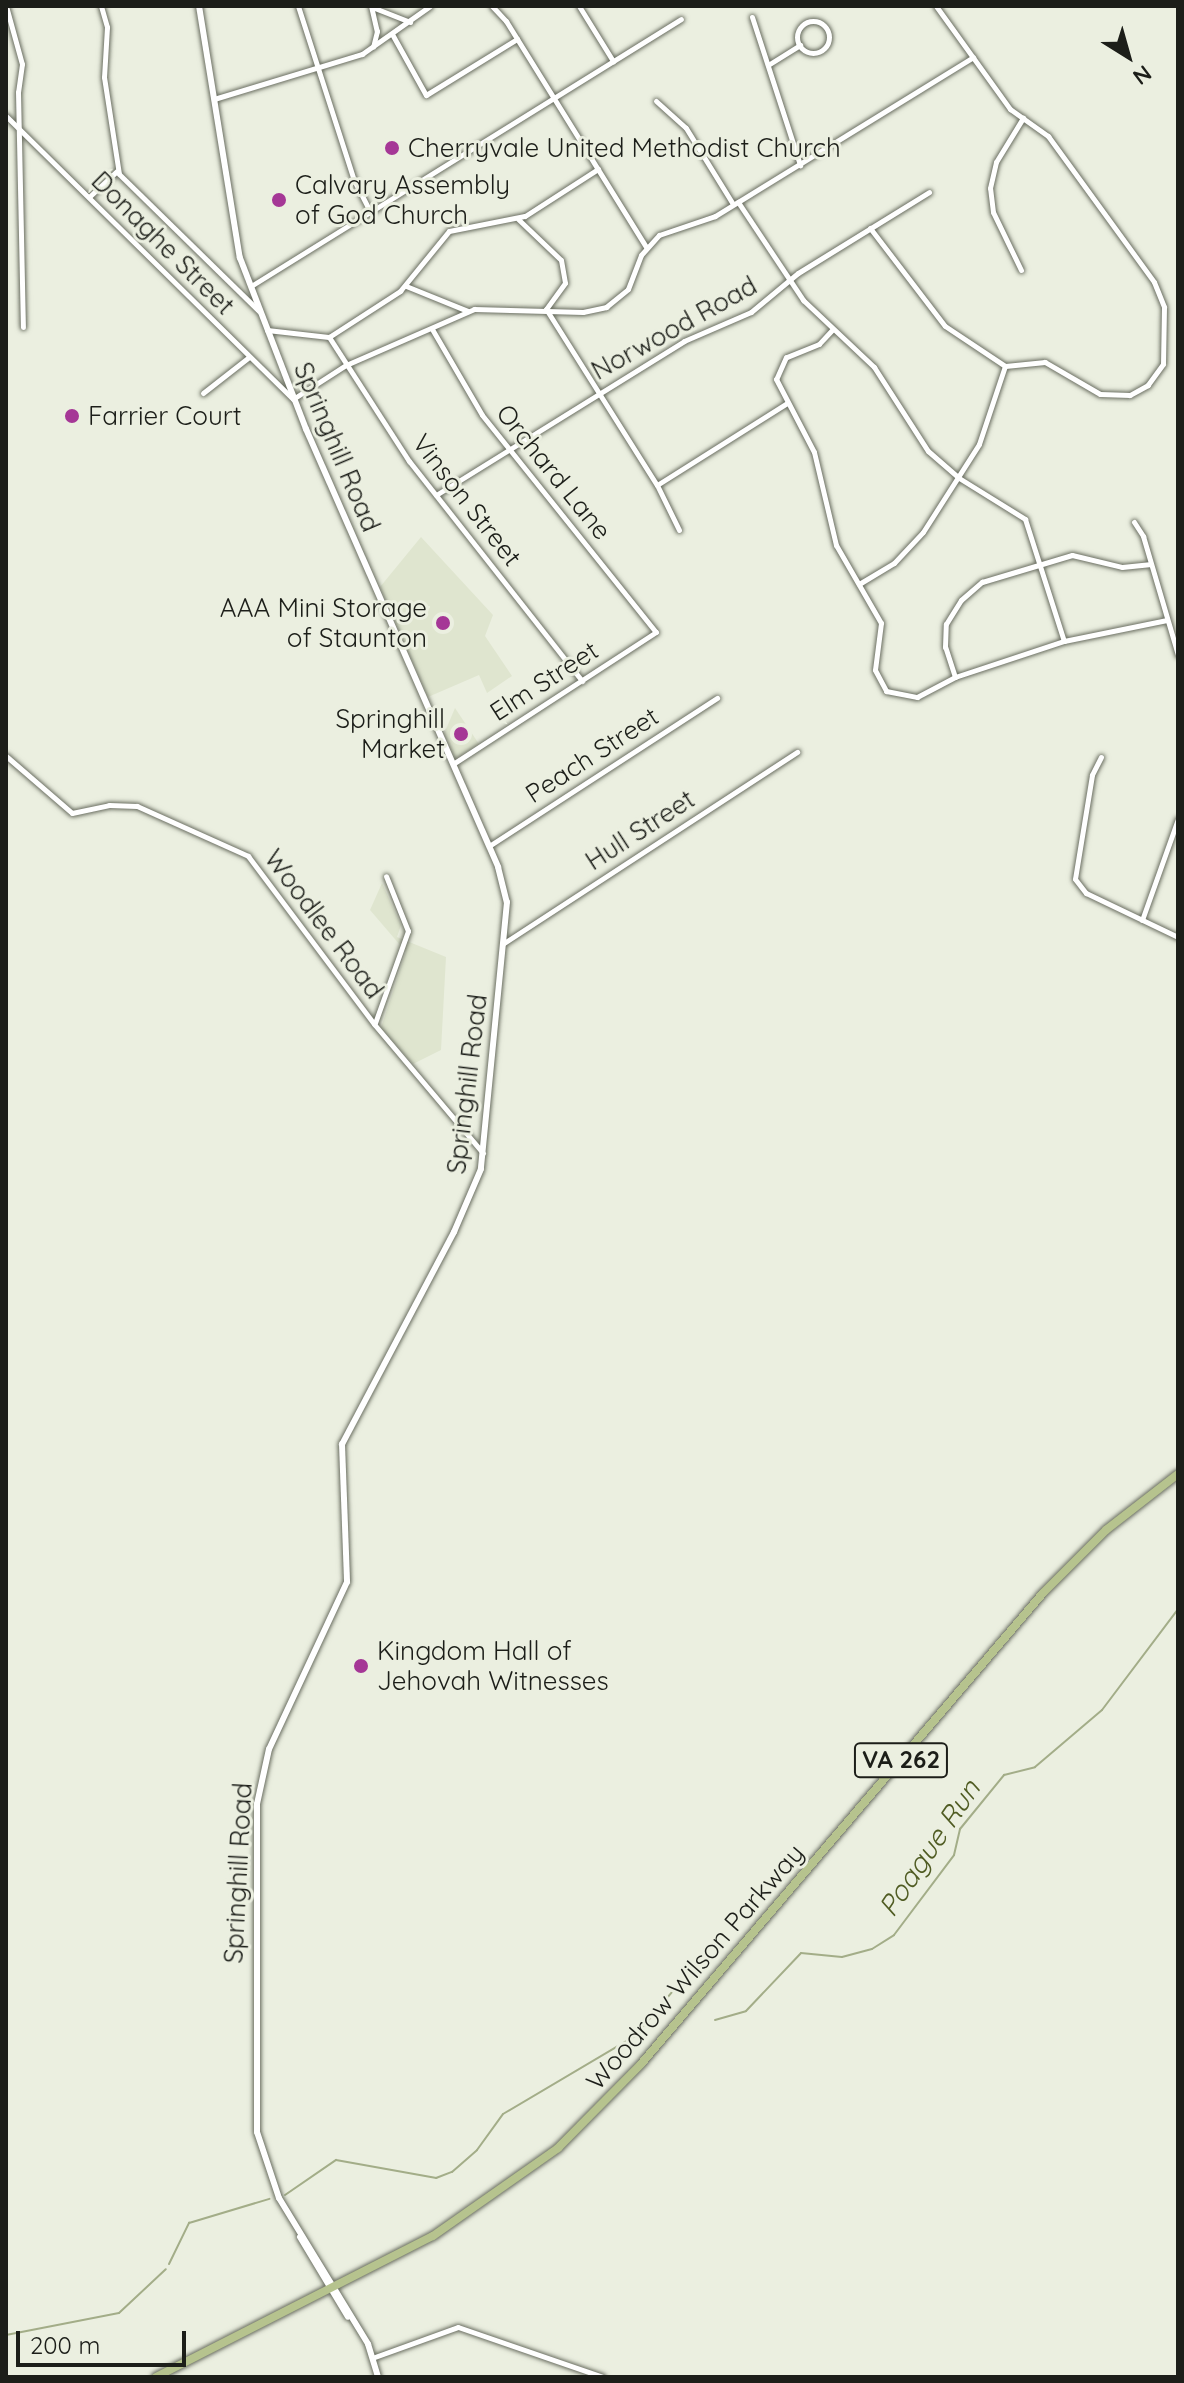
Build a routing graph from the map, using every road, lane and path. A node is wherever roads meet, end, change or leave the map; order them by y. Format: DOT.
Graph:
graph roads {
  1 [pos="6,6"];
  2 [pos="101,6"];
  3 [pos="199,6"];
  4 [pos="298,6"];
  5 [pos="371,6"];
  6 [pos="430,6"];
  7 [pos="492,6"];
  8 [pos="579,6"];
  9 [pos="936,6"];
  10 [pos="752,17"];
  11 [pos="681,19"];
  12 [pos="410,22"];
  13 [pos="392,34"];
  14 [pos="517,39"];
  15 [pos="800,45"];
  16 [pos="373,48"];
  17 [pos="973,57"];
  18 [pos="613,61"];
  19 [pos="768,65"];
  20 [pos="317,68"];
  21 [pos="554,97"];
  22 [pos="214,99"];
  23 [pos="656,101"];
  24 [pos="6,116"];
  25 [pos="1023,118"];
  26 [pos="23,133"];
  27 [pos="800,165"];
  28 [pos="598,169"];
  29 [pos="117,171"];
  30 [pos="929,192"];
  31 [pos="89,197"];
  32 [pos="736,203"];
  33 [pos="370,211"];
  34 [pos="517,219"];
  35 [pos="870,228"];
  36 [pos="646,247"];
  37 [pos="1021,270"];
  38 [pos="789,280"];
  39 [pos="251,286"];
  40 [pos="406,286"];
  41 [pos="546,309"];
  42 [pos="468,311"];
  43 [pos="262,313"];
  44 [pos="23,327"];
  45 [pos="432,329"];
  46 [pos="267,330"];
  47 [pos="832,330"];
  48 [pos="329,337"];
  49 [pos="249,357"];
  50 [pos="346,365"];
  51 [pos="1005,366"];
  52 [pos="599,392"];
  53 [pos="203,393"];
  54 [pos="293,399"];
  55 [pos="787,403"];
  56 [pos="511,448"];
  57 [pos="959,478"];
  58 [pos="657,485"];
  59 [pos="436,495"];
  60 [pos="1134,522"];
  61 [pos="679,530"];
  62 [pos="1039,564"];
  63 [pos="1149,564"];
  64 [pos="859,584"];
  65 [pos="1167,620"];
  66 [pos="656,632"];
  67 [pos="1064,641"];
  68 [pos="1178,655"];
  69 [pos="955,677"];
  70 [pos="582,681"];
  71 [pos="717,698"];
  72 [pos="797,752"];
  73 [pos="6,756"];
  74 [pos="1101,757"];
  75 [pos="453,764"];
  76 [pos="1178,819"];
  77 [pos="489,846"];
  78 [pos="386,876"];
  79 [pos="1142,920"];
  80 [pos="1178,937"];
  81 [pos="504,943"];
  82 [pos="374,1024"];
  83 [pos="484,1154"];
  84 [pos="1178,1474"];
  85 [pos="333,2287"];
  86 [pos="372,2358"];
  87 [pos="156,2377"];
  88 [pos="378,2377"];
  89 [pos="603,2377"];
  1 -- 26 [label="street"];
  2 -- 29 [label="street"];
  3 -- 22 [label="street, Springhill Road"];
  4 -- 20 [label="street"];
  5 -- 12 [label="street"];
  5 -- 16 [label="street"];
  6 -- 12 [label="street"];
  7 -- 14 [label="street"];
  8 -- 18 [label="street"];
  9 -- 17 [label="street"];
  10 -- 19 [label="street"];
  11 -- 18 [label="street"];
  12 -- 13 [label="street"];
  13 -- 14 [label="street"];
  13 -- 16 [label="street"];
  14 -- 21 [label="street"];
  15 -- 15 [label="street"];
  15 -- 19 [label="street"];
  16 -- 20 [label="street"];
  17 -- 25 [label="street"];
  17 -- 27 [label="street"];
  18 -- 21 [label="street"];
  19 -- 27 [label="street"];
  20 -- 22 [label="street"];
  20 -- 33 [label="street"];
  21 -- 28 [label="street"];
  21 -- 33 [label="street"];
  22 -- 39 [label="street, Springhill Road"];
  23 -- 32 [label="street"];
  24 -- 26 [label="street, Donaghe Street"];
  25 -- 37 [label="street"];
  25 -- 51 [label="street"];
  26 -- 31 [label="street, Donaghe Street"];
  26 -- 44 [label="street"];
  27 -- 32 [label="street"];
  28 -- 34 [label="street"];
  28 -- 36 [label="street"];
  29 -- 31 [label="street"];
  29 -- 43 [label="street"];
  30 -- 35 [label="street, Norwood Road"];
  31 -- 49 [label="street, Donaghe Street"];
  32 -- 36 [label="street"];
  32 -- 38 [label="street"];
  33 -- 39 [label="street"];
  34 -- 40 [label="street"];
  34 -- 41 [label="street"];
  35 -- 38 [label="street, Norwood Road"];
  35 -- 51 [label="street"];
  36 -- 41 [label="street"];
  38 -- 47 [label="street"];
  38 -- 52 [label="street, Norwood Road"];
  39 -- 43 [label="street, Springhill Road"];
  40 -- 42 [label="street"];
  40 -- 48 [label="street"];
  41 -- 42 [label="street"];
  41 -- 52 [label="street"];
  42 -- 45 [label="street"];
  43 -- 46 [label="street, Springhill Road"];
  45 -- 50 [label="street"];
  45 -- 56 [label="street, Orchard Lane"];
  46 -- 48 [label="street"];
  46 -- 54 [label="street, Springhill Road"];
  47 -- 55 [label="street"];
  47 -- 57 [label="street"];
  48 -- 50 [label="street, Vinson Street"];
  49 -- 53 [label="street"];
  49 -- 54 [label="street, Donaghe Street"];
  50 -- 54 [label="street"];
  50 -- 59 [label="street, Vinson Street"];
  51 -- 57 [label="street"];
  52 -- 56 [label="street, Norwood Road"];
  52 -- 58 [label="street"];
  54 -- 75 [label="street, Springhill Road"];
  55 -- 58 [label="street"];
  55 -- 64 [label="street"];
  56 -- 59 [label="street, Norwood Road"];
  56 -- 66 [label="street, Orchard Lane"];
  57 -- 62 [label="street"];
  57 -- 64 [label="street"];
  58 -- 61 [label="street"];
  59 -- 70 [label="street, Vinson Street"];
  60 -- 63 [label="street"];
  62 -- 63 [label="street"];
  62 -- 67 [label="street"];
  62 -- 69 [label="street"];
  63 -- 65 [label="street"];
  64 -- 69 [label="street"];
  65 -- 67 [label="street"];
  65 -- 68 [label="street"];
  66 -- 70 [label="street, Elm Street"];
  67 -- 69 [label="street"];
  70 -- 75 [label="street, Elm Street"];
  71 -- 77 [label="street, Peach Street"];
  72 -- 81 [label="street, Hull Street"];
  73 -- 82 [label="street, Woodlee Road"];
  74 -- 79 [label="street"];
  75 -- 77 [label="street, Springhill Road"];
  76 -- 79 [label="street"];
  77 -- 81 [label="street, Springhill Road"];
  78 -- 82 [label="street"];
  79 -- 80 [label="street"];
  81 -- 83 [label="street, Springhill Road"];
  82 -- 83 [label="street, Woodlee Road"];
  83 -- 85 [label="street, Springhill Road"];
  84 -- 85 [label="highway, Woodrow Wilson Parkway / VA 262"];
  85 -- 86 [label="street, Springhill Road"];
  85 -- 87 [label="highway, Woodrow Wilson Parkway / VA 262"];
  86 -- 88 [label="street, Springhill Road"];
  86 -- 89 [label="street"];
}
